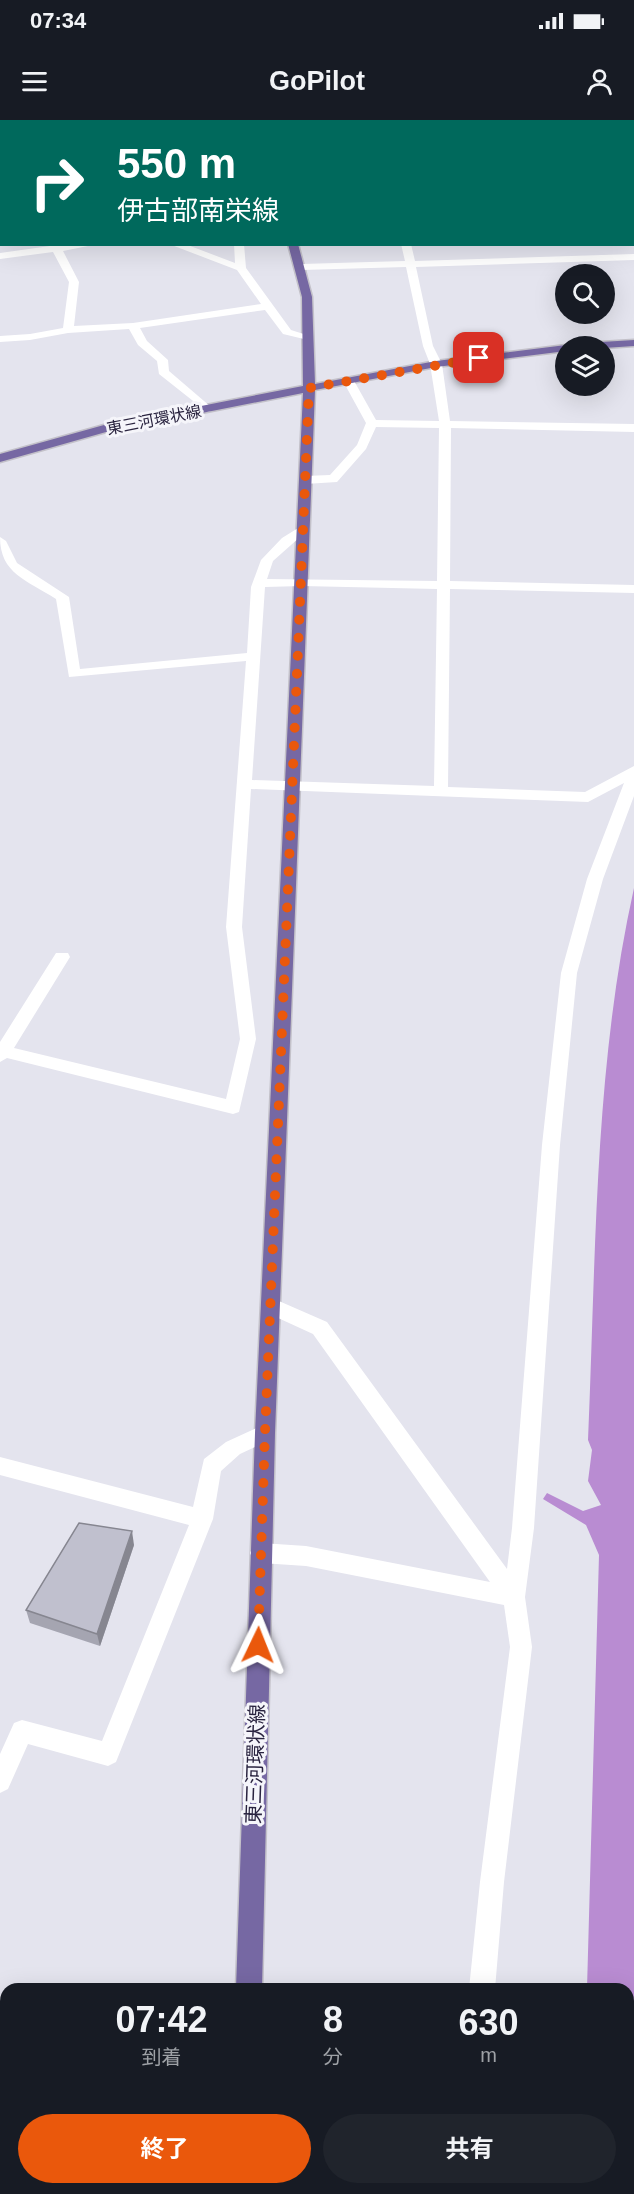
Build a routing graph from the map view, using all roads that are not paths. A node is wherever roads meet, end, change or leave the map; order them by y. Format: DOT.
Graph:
graph roads {
  1 [pos="180,246"];
  2 [pos="239,246"];
  3 [pos="294,246"];
  4 [pos="406,246"];
  5 [pos="55,247"];
  6 [pos="0,256"];
  7 [pos="634,257"];
  8 [pos="410,263"];
  9 [pos="301,267"];
  10 [pos="241,268"];
  11 [pos="268,306"];
  12 [pos="133,326"];
  13 [pos="68,330"];
  14 [pos="308,337"];
  15 [pos="0,339"];
  16 [pos="634,343"];
  17 [pos="615,344"];
  18 [pos="555,349"];
  19 [pos="436,364"];
  20 [pos="350,381"];
  21 [pos="309,388"];
  22 [pos="207,409"];
  23 [pos="372,423"];
  24 [pos="445,424"];
  25 [pos="634,428"];
  26 [pos="0,458"];
  27 [pos="305,480"];
  28 [pos="303,529"];
  29 [pos="0,541"];
  30 [pos="302,582"];
  31 [pos="260,583"];
  32 [pos="442,586"];
  33 [pos="634,589"];
  34 [pos="254,656"];
  35 [pos="634,771"];
  36 [pos="634,777"];
  37 [pos="246,784"];
  38 [pos="292,786"];
  39 [pos="441,790"];
  40 [pos="62,957"];
  41 [pos="2,1053"];
  42 [pos="272,1306"];
  43 [pos="265,1433"];
  44 [pos="0,1466"];
  45 [pos="202,1519"];
  46 [pos="261,1553"];
  47 [pos="514,1597"];
  48 [pos="0,1781"];
  49 [pos="249,1983"];
  50 [pos="483,1983"];
  1 -- 10 [label="street"];
  2 -- 10 [label="street"];
  3 -- 9 [label="main road, 東三河環状線"];
  4 -- 8 [label="street"];
  5 -- 6 [label="street"];
  5 -- 13 [label="street"];
  7 -- 8 [label="street"];
  8 -- 9 [label="street"];
  8 -- 19 [label="street"];
  9 -- 14 [label="main road, 東三河環状線"];
  10 -- 11 [label="street"];
  11 -- 12 [label="street"];
  11 -- 14 [label="street"];
  12 -- 13 [label="street"];
  12 -- 22 [label="street"];
  13 -- 15 [label="street"];
  14 -- 21 [label="main road, 東三河環状線"];
  16 -- 17 [label="main road"];
  18 -- 19 [label="main road"];
  19 -- 20 [label="main road"];
  19 -- 24 [label="street"];
  20 -- 21 [label="main road"];
  20 -- 23 [label="street"];
  21 -- 22 [label="main road, 東三河環状線"];
  21 -- 27 [label="main road, 東三河環状線"];
  22 -- 26 [label="main road, 東三河環状線"];
  23 -- 24 [label="street"];
  23 -- 27 [label="street"];
  24 -- 25 [label="street"];
  24 -- 32 [label="street"];
  27 -- 28 [label="main road, 東三河環状線"];
  28 -- 30 [label="main road, 東三河環状線"];
  28 -- 31 [label="street"];
  29 -- 34 [label="street"];
  30 -- 31 [label="street"];
  30 -- 32 [label="street"];
  30 -- 38 [label="main road, 東三河環状線"];
  31 -- 34 [label="street"];
  32 -- 33 [label="street"];
  32 -- 39 [label="street"];
  34 -- 37 [label="street"];
  35 -- 39 [label="street"];
  36 -- 47 [label="street"];
  37 -- 38 [label="street"];
  37 -- 41 [label="street"];
  38 -- 39 [label="street"];
  38 -- 42 [label="main road, 東三河環状線"];
  40 -- 41 [label="street"];
  42 -- 43 [label="main road, 東三河環状線"];
  42 -- 47 [label="street"];
  43 -- 45 [label="street"];
  43 -- 46 [label="main road, 東三河環状線"];
  44 -- 45 [label="street"];
  45 -- 48 [label="street"];
  46 -- 47 [label="street"];
  46 -- 49 [label="main road, 東三河環状線"];
  47 -- 50 [label="street"];
}
